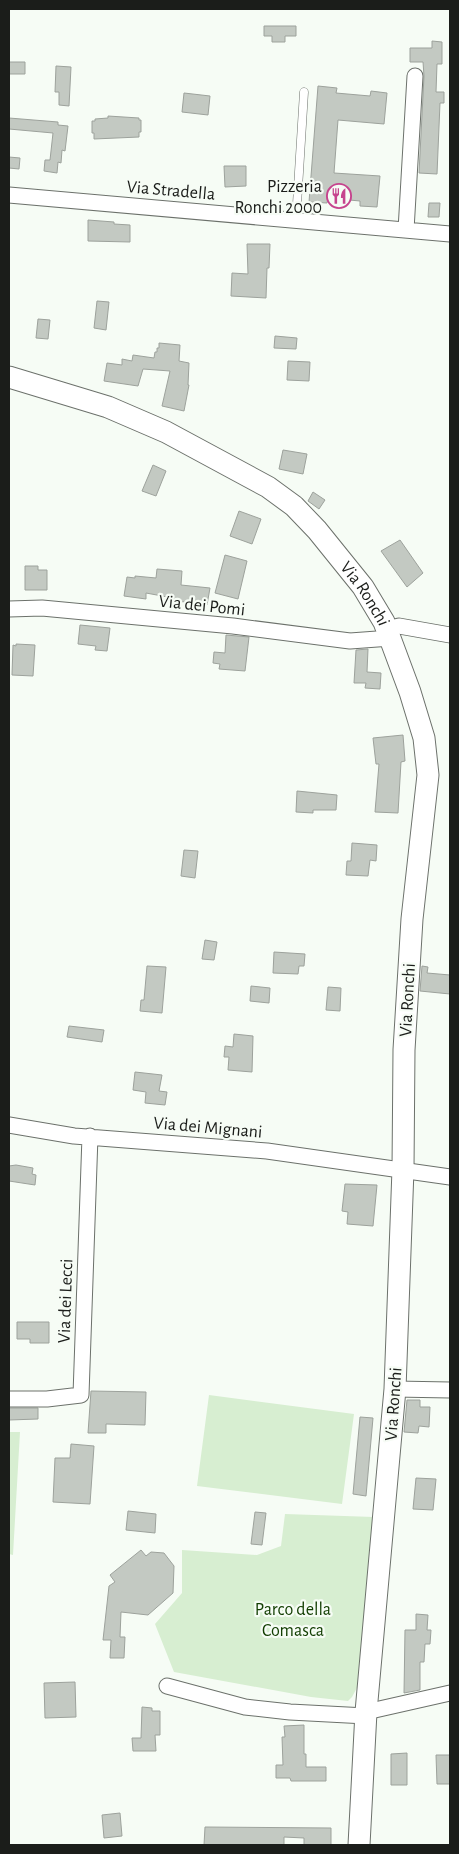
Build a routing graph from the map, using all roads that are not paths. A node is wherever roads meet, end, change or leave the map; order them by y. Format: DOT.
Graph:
graph roads {
  1 [pos="415,76"];
  2 [pos="304,92"];
  3 [pos="9,195"];
  4 [pos="296,220"];
  5 [pos="406,230"];
  6 [pos="450,234"];
  7 [pos="9,377"];
  8 [pos="9,609"];
  9 [pos="389,633"];
  10 [pos="450,635"];
  11 [pos="9,1125"];
  12 [pos="90,1136"];
  13 [pos="404,1169"];
  14 [pos="450,1177"];
  15 [pos="395,1390"];
  16 [pos="450,1390"];
  17 [pos="9,1399"];
  18 [pos="167,1686"];
  19 [pos="450,1693"];
  20 [pos="366,1714"];
  21 [pos="359,1845"];
  1 -- 5 [label="street"];
  2 -- 4 [label="lane"];
  3 -- 4 [label="street, Via Stradella"];
  4 -- 5 [label="street, Via Stradella"];
  5 -- 6 [label="street, Via Stradella"];
  7 -- 9 [label="street, Via Ronchi"];
  8 -- 9 [label="street, Via dei Pomi"];
  9 -- 10 [label="street, Via dei Pomi"];
  9 -- 13 [label="street, Via Ronchi"];
  11 -- 12 [label="street, Via dei Mignani"];
  12 -- 13 [label="street, Via dei Mignani"];
  12 -- 17 [label="street, Via dei Lecci"];
  13 -- 14 [label="street, Via dei Mignani"];
  13 -- 15 [label="street, Via Ronchi"];
  15 -- 16 [label="street"];
  15 -- 20 [label="street, Via Ronchi"];
  18 -- 20 [label="street"];
  19 -- 20 [label="street"];
  20 -- 21 [label="street, Via Ronchi"];
}
